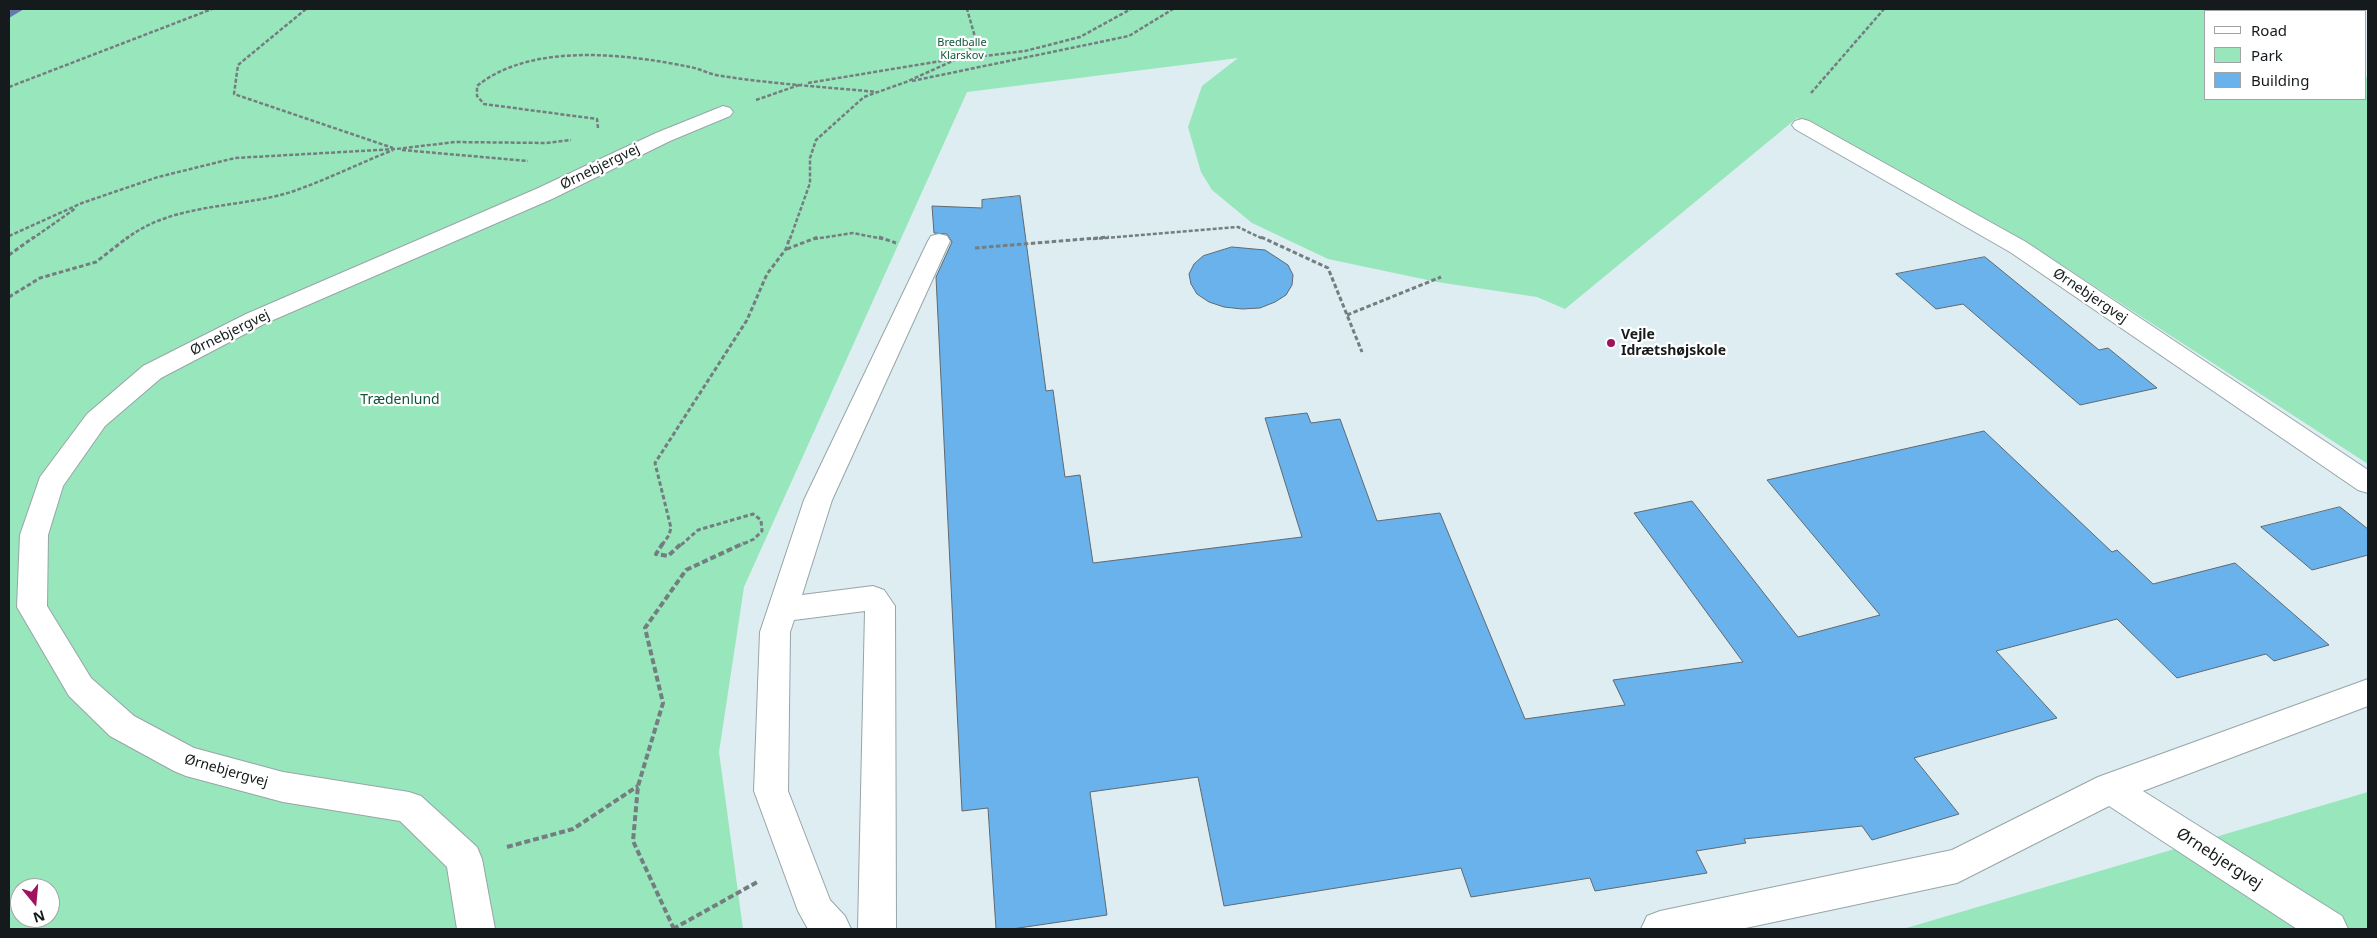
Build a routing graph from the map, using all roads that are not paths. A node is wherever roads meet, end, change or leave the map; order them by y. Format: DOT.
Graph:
graph roads {
  1 [pos="723,112"];
  2 [pos="1802,125"];
  3 [pos="934,251"];
  4 [pos="2368,483"];
  5 [pos="782,610"];
  6 [pos="2368,692"];
  7 [pos="2110,788"];
  8 [pos="476,929"];
  9 [pos="832,929"];
  10 [pos="877,929"];
  11 [pos="1660,929"];
  12 [pos="2329,929"];
  1 -- 8 [label="street, Ørnebjergvej"];
  2 -- 4 [label="street, Ørnebjergvej"];
  3 -- 5 [label="street"];
  5 -- 9 [label="street"];
  5 -- 10 [label="street"];
  6 -- 7 [label="street"];
  7 -- 11 [label="street"];
  7 -- 12 [label="street, Ørnebjergvej"];
}
